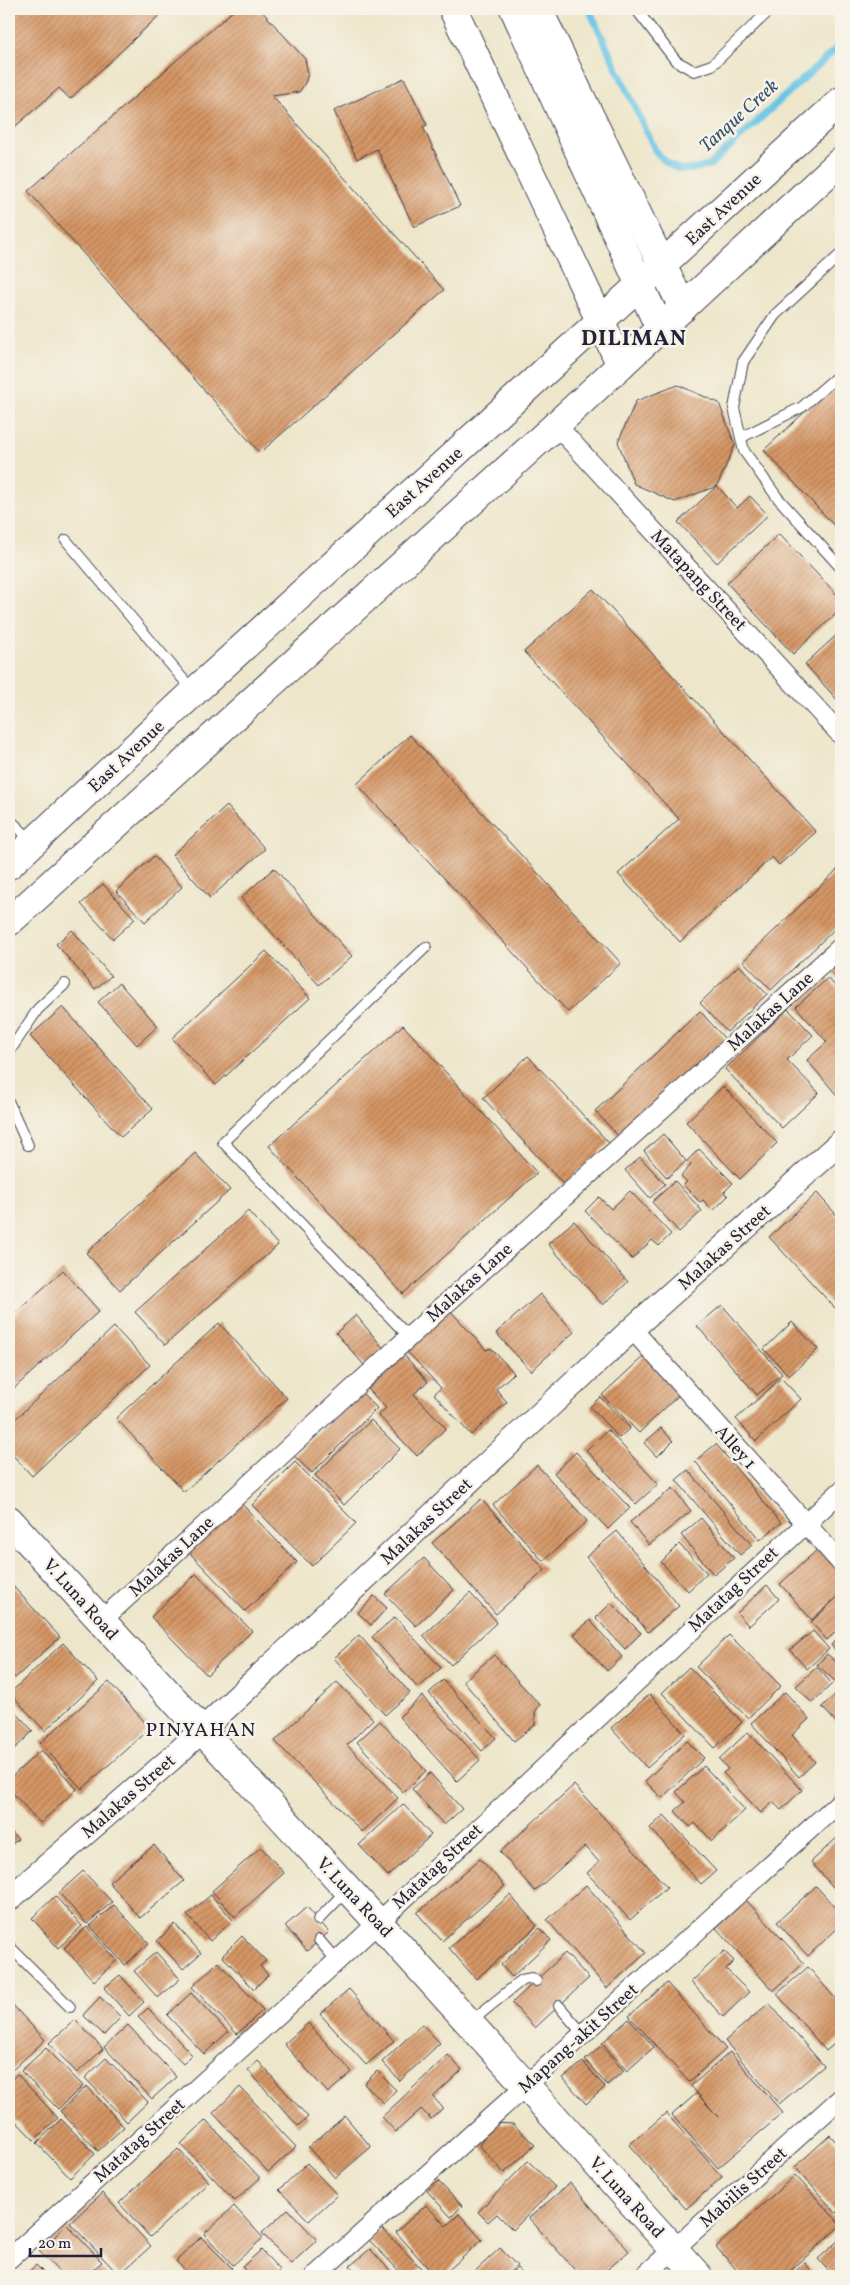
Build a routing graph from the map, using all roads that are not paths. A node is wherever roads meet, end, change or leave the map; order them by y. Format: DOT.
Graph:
graph roads {
  1 [pos="453,9"];
  2 [pos="514,9"];
  3 [pos="538,9"];
  4 [pos="636,9"];
  5 [pos="771,9"];
  6 [pos="841,101"];
  7 [pos="841,161"];
  8 [pos="841,254"];
  9 [pos="662,265"];
  10 [pos="639,286"];
  11 [pos="683,308"];
  12 [pos="599,322"];
  13 [pos="660,329"];
  14 [pos="621,365"];
  15 [pos="841,373"];
  16 [pos="556,425"];
  17 [pos="742,437"];
  18 [pos="66,540"];
  19 [pos="841,568"];
  20 [pos="194,692"];
  21 [pos="841,735"];
  22 [pos="9,820"];
  23 [pos="33,843"];
  24 [pos="9,865"];
  25 [pos="9,922"];
  26 [pos="426,947"];
  27 [pos="841,947"];
  28 [pos="65,984"];
  29 [pos="9,1052"];
  30 [pos="9,1103"];
  31 [pos="841,1142"];
  32 [pos="28,1145"];
  33 [pos="632,1329"];
  34 [pos="406,1334"];
  35 [pos="841,1491"];
  36 [pos="9,1520"];
  37 [pos="804,1523"];
  38 [pos="841,1563"];
  39 [pos="101,1621"];
  40 [pos="201,1730"];
  41 [pos="841,1801"];
  42 [pos="348,1889"];
  43 [pos="9,1899"];
  44 [pos="318,1920"];
  45 [pos="377,1922"];
  46 [pos="319,1940"];
  47 [pos="9,1946"];
  48 [pos="337,1961"];
  49 [pos="536,1981"];
  50 [pos="559,2006"];
  51 [pos="70,2007"];
  52 [pos="469,2023"];
  53 [pos="583,2034"];
  54 [pos="526,2085"];
  55 [pos="841,2098"];
  56 [pos="674,2249"];
  57 [pos="9,2259"];
  58 [pos="315,2276"];
  59 [pos="644,2276"];
  60 [pos="698,2276"];
  1 -- 12 [label="main road"];
  2 -- 10 [label="main road"];
  3 -- 9 [label="main road"];
  4 -- 5 [label="lane"];
  6 -- 9 [label="main road, East Avenue"];
  7 -- 11 [label="main road"];
  8 -- 17 [label="lane"];
  9 -- 10 [label="main road, East Avenue"];
  9 -- 11 [label="main road"];
  10 -- 12 [label="main road, East Avenue"];
  10 -- 13 [label="main road"];
  11 -- 13 [label="main road"];
  12 -- 14 [label="main road"];
  12 -- 20 [label="main road, East Avenue"];
  13 -- 14 [label="main road"];
  14 -- 16 [label="main road"];
  15 -- 17 [label="lane"];
  16 -- 21 [label="street, Matapang Street"];
  16 -- 25 [label="main road"];
  17 -- 19 [label="lane"];
  18 -- 20 [label="lane"];
  20 -- 23 [label="main road, East Avenue"];
  22 -- 23 [label="lane"];
  23 -- 24 [label="main road, East Avenue"];
  26 -- 34 [label="lane"];
  27 -- 34 [label="street, Malakas Lane"];
  28 -- 29 [label="lane"];
  30 -- 32 [label="lane"];
  31 -- 33 [label="street, Malakas Street"];
  33 -- 37 [label="street, Alley 1"];
  33 -- 40 [label="street, Malakas Street"];
  34 -- 39 [label="street, Malakas Lane"];
  35 -- 37 [label="street, Matatag Street"];
  36 -- 39 [label="main road, V. Luna Road"];
  37 -- 38 [label="street, Alley 1"];
  37 -- 45 [label="street, Matatag Street"];
  39 -- 40 [label="main road, V. Luna Road"];
  40 -- 42 [label="main road, V. Luna Road"];
  40 -- 43 [label="street, Malakas Street"];
  41 -- 53 [label="street, Mapang-akit Street"];
  42 -- 44 [label="lane"];
  42 -- 45 [label="main road, V. Luna Road"];
  45 -- 48 [label="street, Matatag Street"];
  45 -- 52 [label="main road, V. Luna Road"];
  46 -- 48 [label="lane"];
  47 -- 51 [label="lane"];
  48 -- 57 [label="street, Matatag Street"];
  49 -- 52 [label="lane"];
  50 -- 53 [label="lane"];
  52 -- 54 [label="main road, V. Luna Road"];
  53 -- 54 [label="street, Mapang-akit Street"];
  54 -- 56 [label="main road, V. Luna Road"];
  54 -- 58 [label="street, Mapang-akit Street"];
  55 -- 56 [label="street, Mabilis Street"];
  56 -- 59 [label="street, Mabilis Street"];
  56 -- 60 [label="main road, V. Luna Road"];
}
